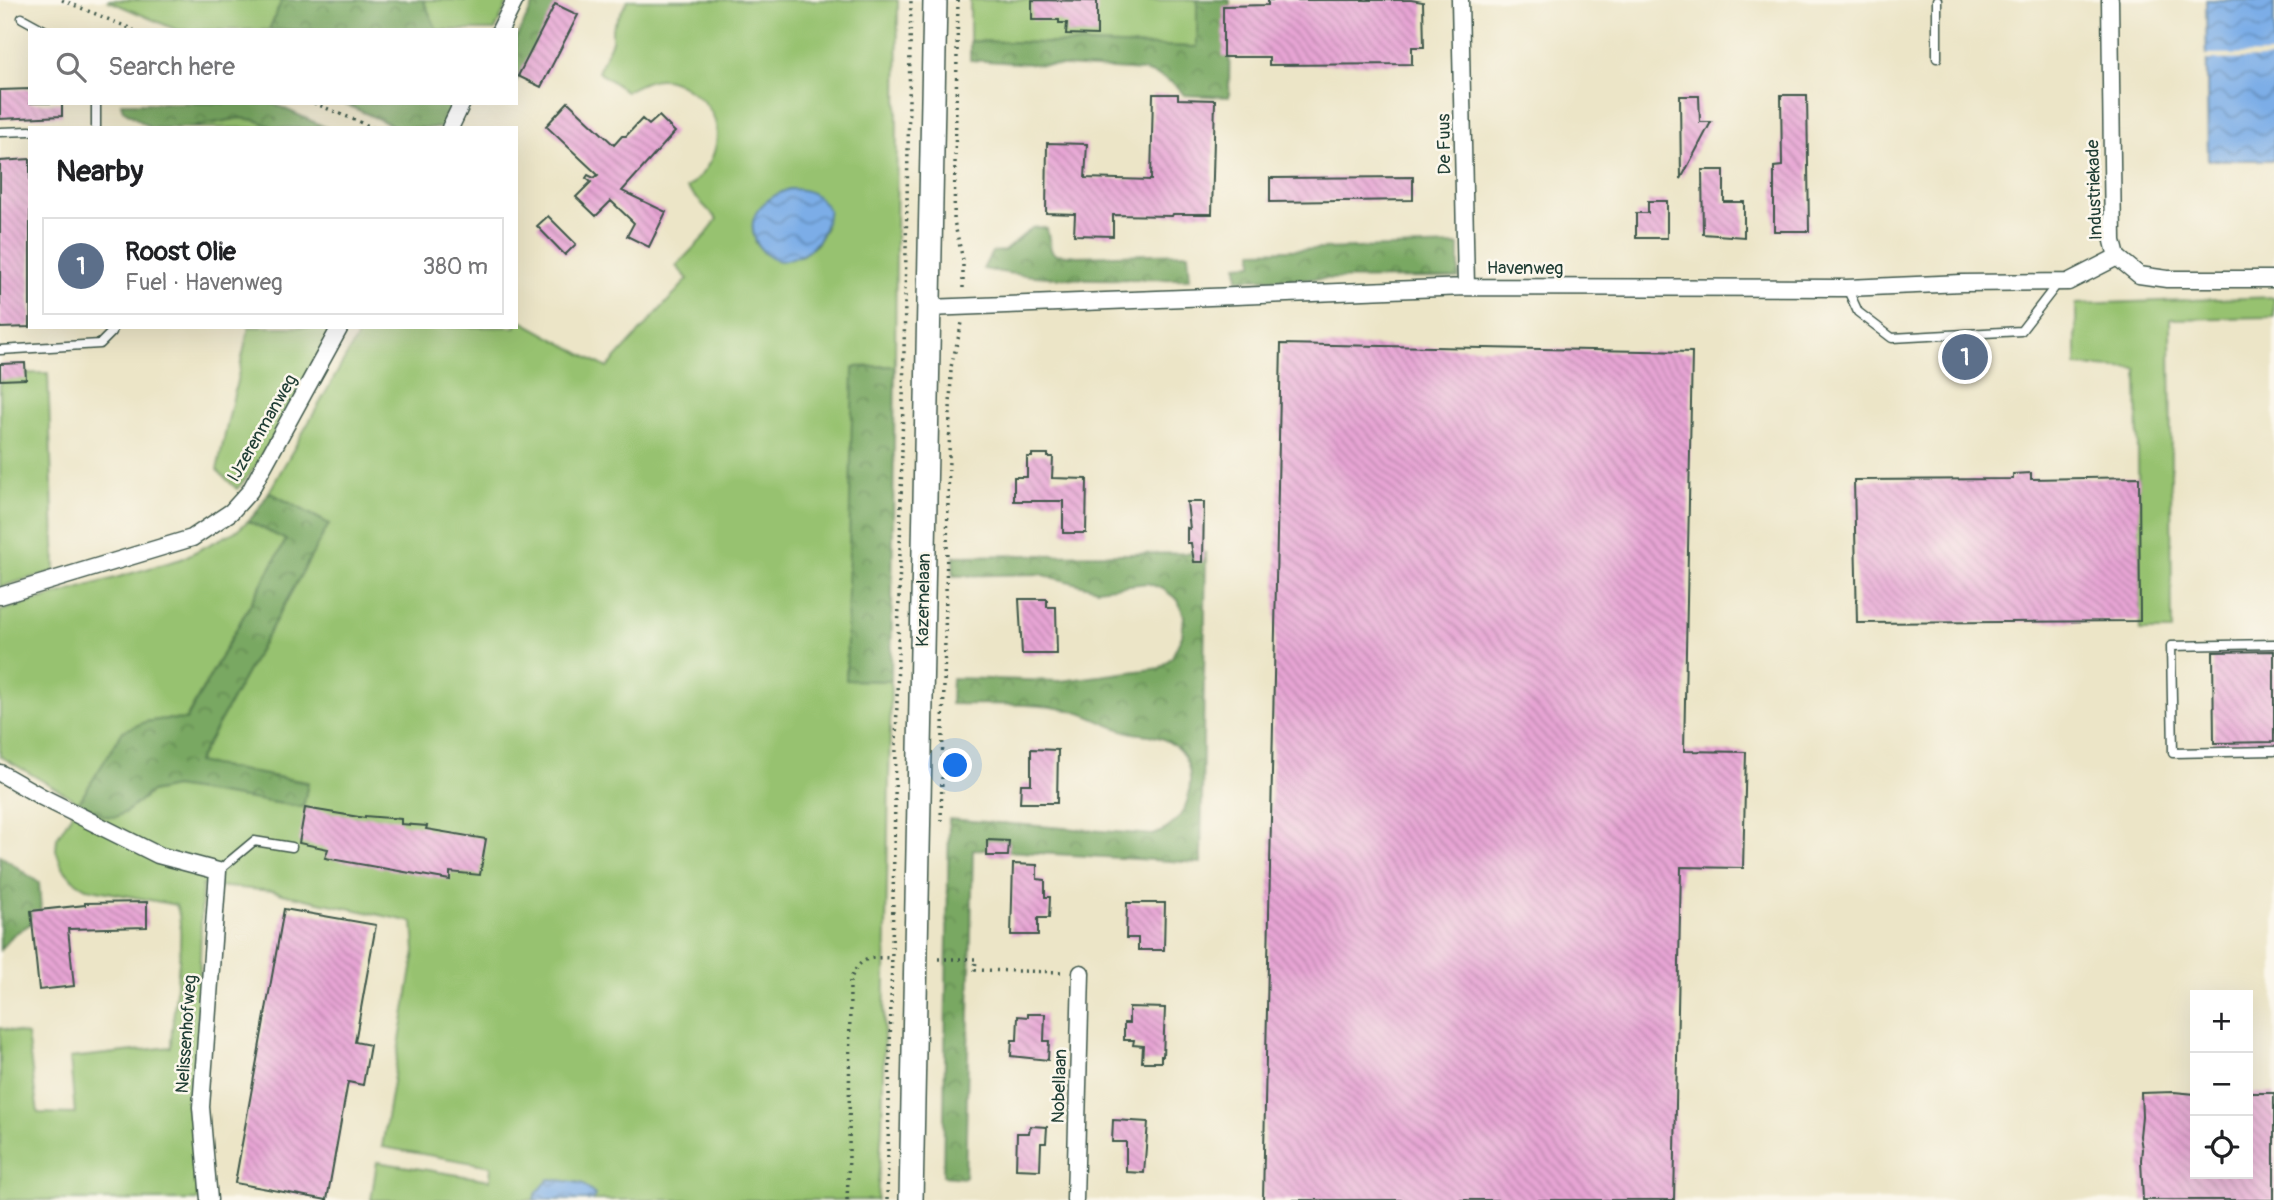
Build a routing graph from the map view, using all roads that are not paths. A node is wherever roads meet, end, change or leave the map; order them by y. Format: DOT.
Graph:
graph roads {
  1 [pos="515,0"];
  2 [pos="935,0"];
  3 [pos="1460,0"];
  4 [pos="1937,0"];
  5 [pos="2110,0"];
  6 [pos="22,18"];
  7 [pos="40,28"];
  8 [pos="501,28"];
  9 [pos="1937,58"];
  10 [pos="96,105"];
  11 [pos="461,105"];
  12 [pos="96,126"];
  13 [pos="451,126"];
  14 [pos="28,131"];
  15 [pos="0,132"];
  16 [pos="2117,257"];
  17 [pos="2274,279"];
  18 [pos="2059,282"];
  19 [pos="1466,287"];
  20 [pos="1847,288"];
  21 [pos="928,308"];
  22 [pos="113,329"];
  23 [pos="339,329"];
  24 [pos="0,351"];
  25 [pos="0,596"];
  26 [pos="2274,644"];
  27 [pos="2274,751"];
  28 [pos="0,773"];
  29 [pos="292,847"];
  30 [pos="218,871"];
  31 [pos="1081,973"];
  32 [pos="209,1200"];
  33 [pos="911,1200"];
  34 [pos="1075,1200"];
  1 -- 8 [label="street"];
  2 -- 21 [label="street, Kazernelaan"];
  3 -- 19 [label="street, De Fuus"];
  4 -- 9 [label="lane"];
  5 -- 16 [label="street, Industriekade"];
  6 -- 7 [label="lane"];
  10 -- 12 [label="lane"];
  11 -- 13 [label="street"];
  14 -- 15 [label="lane"];
  16 -- 17 [label="street, Industriekade"];
  16 -- 18 [label="street, Havenweg"];
  18 -- 20 [label="street, Havenweg"];
  18 -- 20 [label="lane"];
  19 -- 20 [label="street, Havenweg"];
  19 -- 21 [label="street, Havenweg"];
  21 -- 33 [label="street, Kazernelaan"];
  22 -- 24 [label="lane"];
  23 -- 25 [label="street, IJzerenmanweg"];
  26 -- 27 [label="lane"];
  28 -- 30 [label="street"];
  29 -- 30 [label="lane"];
  30 -- 32 [label="street, Nelissenhofweg"];
  31 -- 34 [label="street, Nobellaan"];
}
